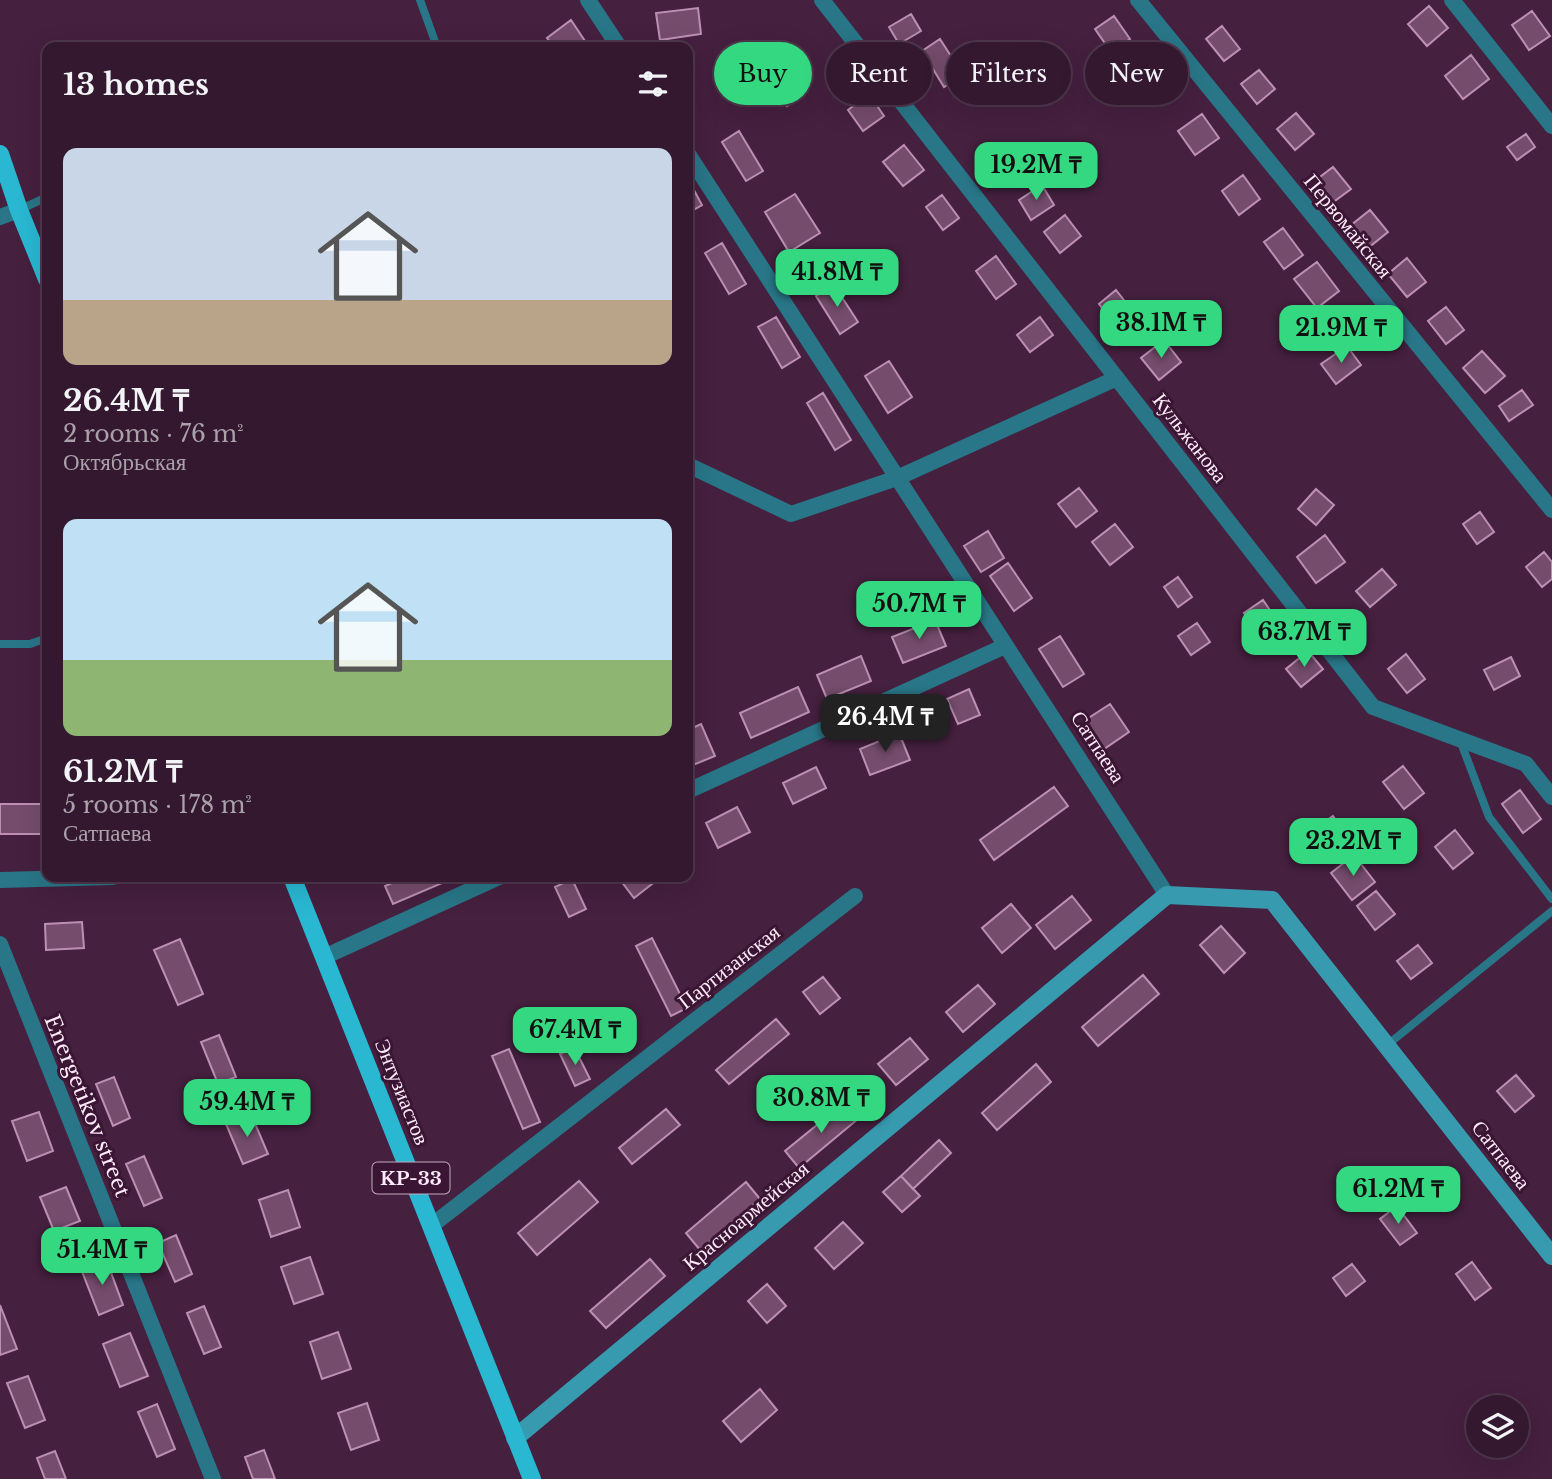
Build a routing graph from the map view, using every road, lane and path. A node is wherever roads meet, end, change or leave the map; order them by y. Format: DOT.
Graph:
graph roads {
  1 [pos="420,0"];
  2 [pos="588,0"];
  3 [pos="822,0"];
  4 [pos="1138,0"];
  5 [pos="1452,0"];
  6 [pos="435,42"];
  7 [pos="616,42"];
  8 [pos="1552,126"];
  9 [pos="0,154"];
  10 [pos="693,162"];
  11 [pos="42,199"];
  12 [pos="19,210"];
  13 [pos="0,217"];
  14 [pos="42,267"];
  15 [pos="1117,378"];
  16 [pos="693,467"];
  17 [pos="897,478"];
  18 [pos="1552,510"];
  19 [pos="42,640"];
  20 [pos="0,644"];
  21 [pos="1005,646"];
  22 [pos="1460,740"];
  23 [pos="693,789"];
  24 [pos="1552,797"];
  25 [pos="42,879"];
  26 [pos="0,880"];
  27 [pos="294,882"];
  28 [pos="488,882"];
  29 [pos="1167,895"];
  30 [pos="855,896"];
  31 [pos="1552,899"];
  32 [pos="1552,911"];
  33 [pos="0,944"];
  34 [pos="324,957"];
  35 [pos="1386,1046"];
  36 [pos="430,1226"];
  37 [pos="1552,1256"];
  38 [pos="515,1438"];
  39 [pos="213,1479"];
  40 [pos="532,1479"];
  1 -- 6 [label="lane"];
  2 -- 7 [label="street"];
  3 -- 15 [label="street, Кульжанова"];
  4 -- 18 [label="street, Первомайская"];
  5 -- 8 [label="street"];
  9 -- 12 [label="main road"];
  10 -- 17 [label="street, Сатпаева"];
  11 -- 12 [label="lane"];
  12 -- 13 [label="street"];
  12 -- 14 [label="main road"];
  15 -- 17 [label="street"];
  15 -- 22 [label="street, Кульжанова"];
  16 -- 17 [label="street"];
  17 -- 21 [label="street, Сатпаева"];
  19 -- 20 [label="lane"];
  21 -- 23 [label="street"];
  21 -- 29 [label="street, Сатпаева"];
  22 -- 24 [label="street, Кульжанова"];
  22 -- 31 [label="lane"];
  25 -- 26 [label="street"];
  27 -- 34 [label="main road, Энтузиастов / KP-33"];
  28 -- 34 [label="street"];
  29 -- 35 [label="street, Сатпаева"];
  29 -- 38 [label="street, Красноармейская"];
  30 -- 36 [label="street, Партизанская"];
  32 -- 35 [label="lane"];
  33 -- 39 [label="street, Energetikov street"];
  34 -- 36 [label="main road, Энтузиастов / KP-33"];
  35 -- 37 [label="street, Сатпаева"];
  36 -- 38 [label="main road, Энтузиастов / KP-33"];
  38 -- 40 [label="main road, Энтузиастов / KP-33"];
}
